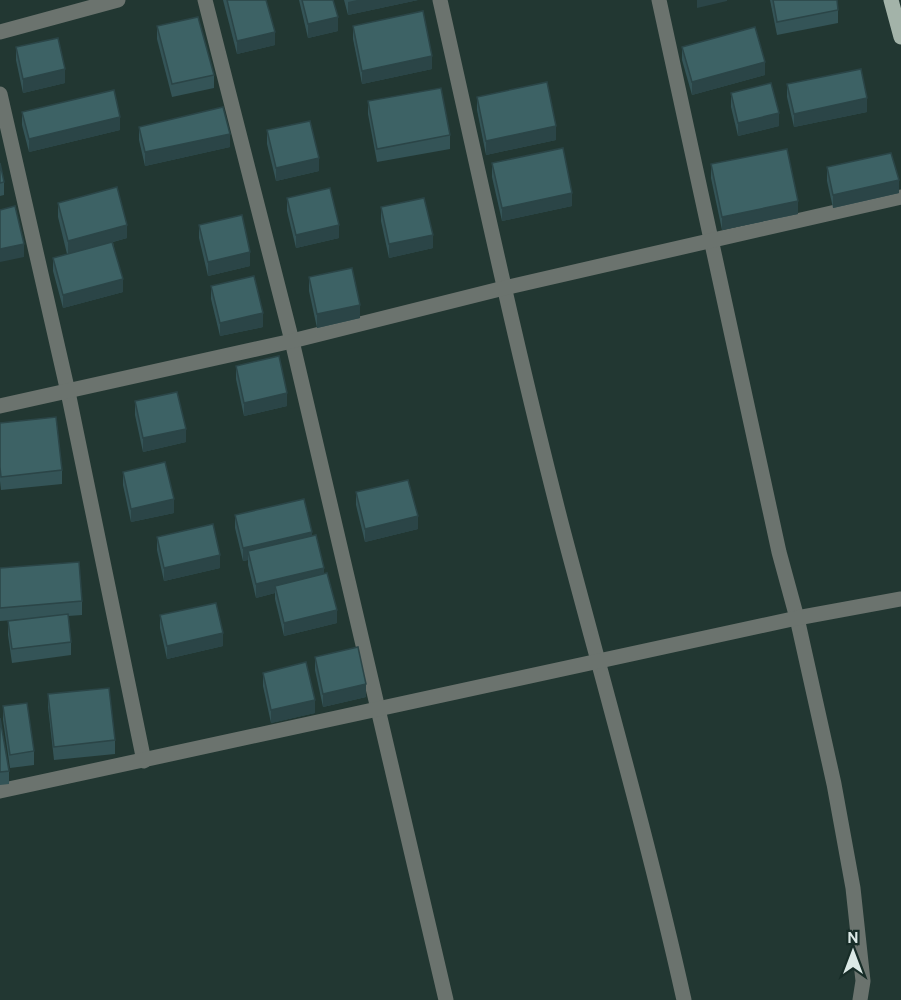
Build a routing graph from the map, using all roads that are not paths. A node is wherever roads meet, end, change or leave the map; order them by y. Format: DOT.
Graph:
graph roads {
  1 [pos="117,0"];
  2 [pos="205,0"];
  3 [pos="440,0"];
  4 [pos="659,0"];
  5 [pos="891,0"];
  6 [pos="0,32"];
  7 [pos="901,37"];
  8 [pos="0,94"];
  9 [pos="901,197"];
  10 [pos="712,239"];
  11 [pos="504,288"];
  12 [pos="292,341"];
  13 [pos="68,392"];
  14 [pos="0,406"];
  15 [pos="901,599"];
  16 [pos="797,618"];
  17 [pos="600,661"];
  18 [pos="379,710"];
  19 [pos="144,761"];
  20 [pos="0,791"];
  21 [pos="446,1000"];
  22 [pos="684,1000"];
  23 [pos="860,1000"];
  1 -- 6 [label="street"];
  2 -- 12 [label="street"];
  3 -- 11 [label="street"];
  4 -- 10 [label="street"];
  5 -- 7 [label="main road"];
  8 -- 13 [label="street"];
  9 -- 10 [label="street"];
  10 -- 11 [label="street"];
  10 -- 16 [label="street"];
  11 -- 12 [label="street"];
  11 -- 17 [label="street"];
  12 -- 13 [label="street"];
  12 -- 18 [label="street"];
  13 -- 14 [label="street"];
  13 -- 19 [label="street"];
  15 -- 16 [label="street"];
  16 -- 17 [label="street"];
  16 -- 23 [label="street"];
  17 -- 18 [label="street"];
  17 -- 22 [label="street"];
  18 -- 19 [label="street"];
  18 -- 21 [label="street"];
  19 -- 20 [label="street"];
}
